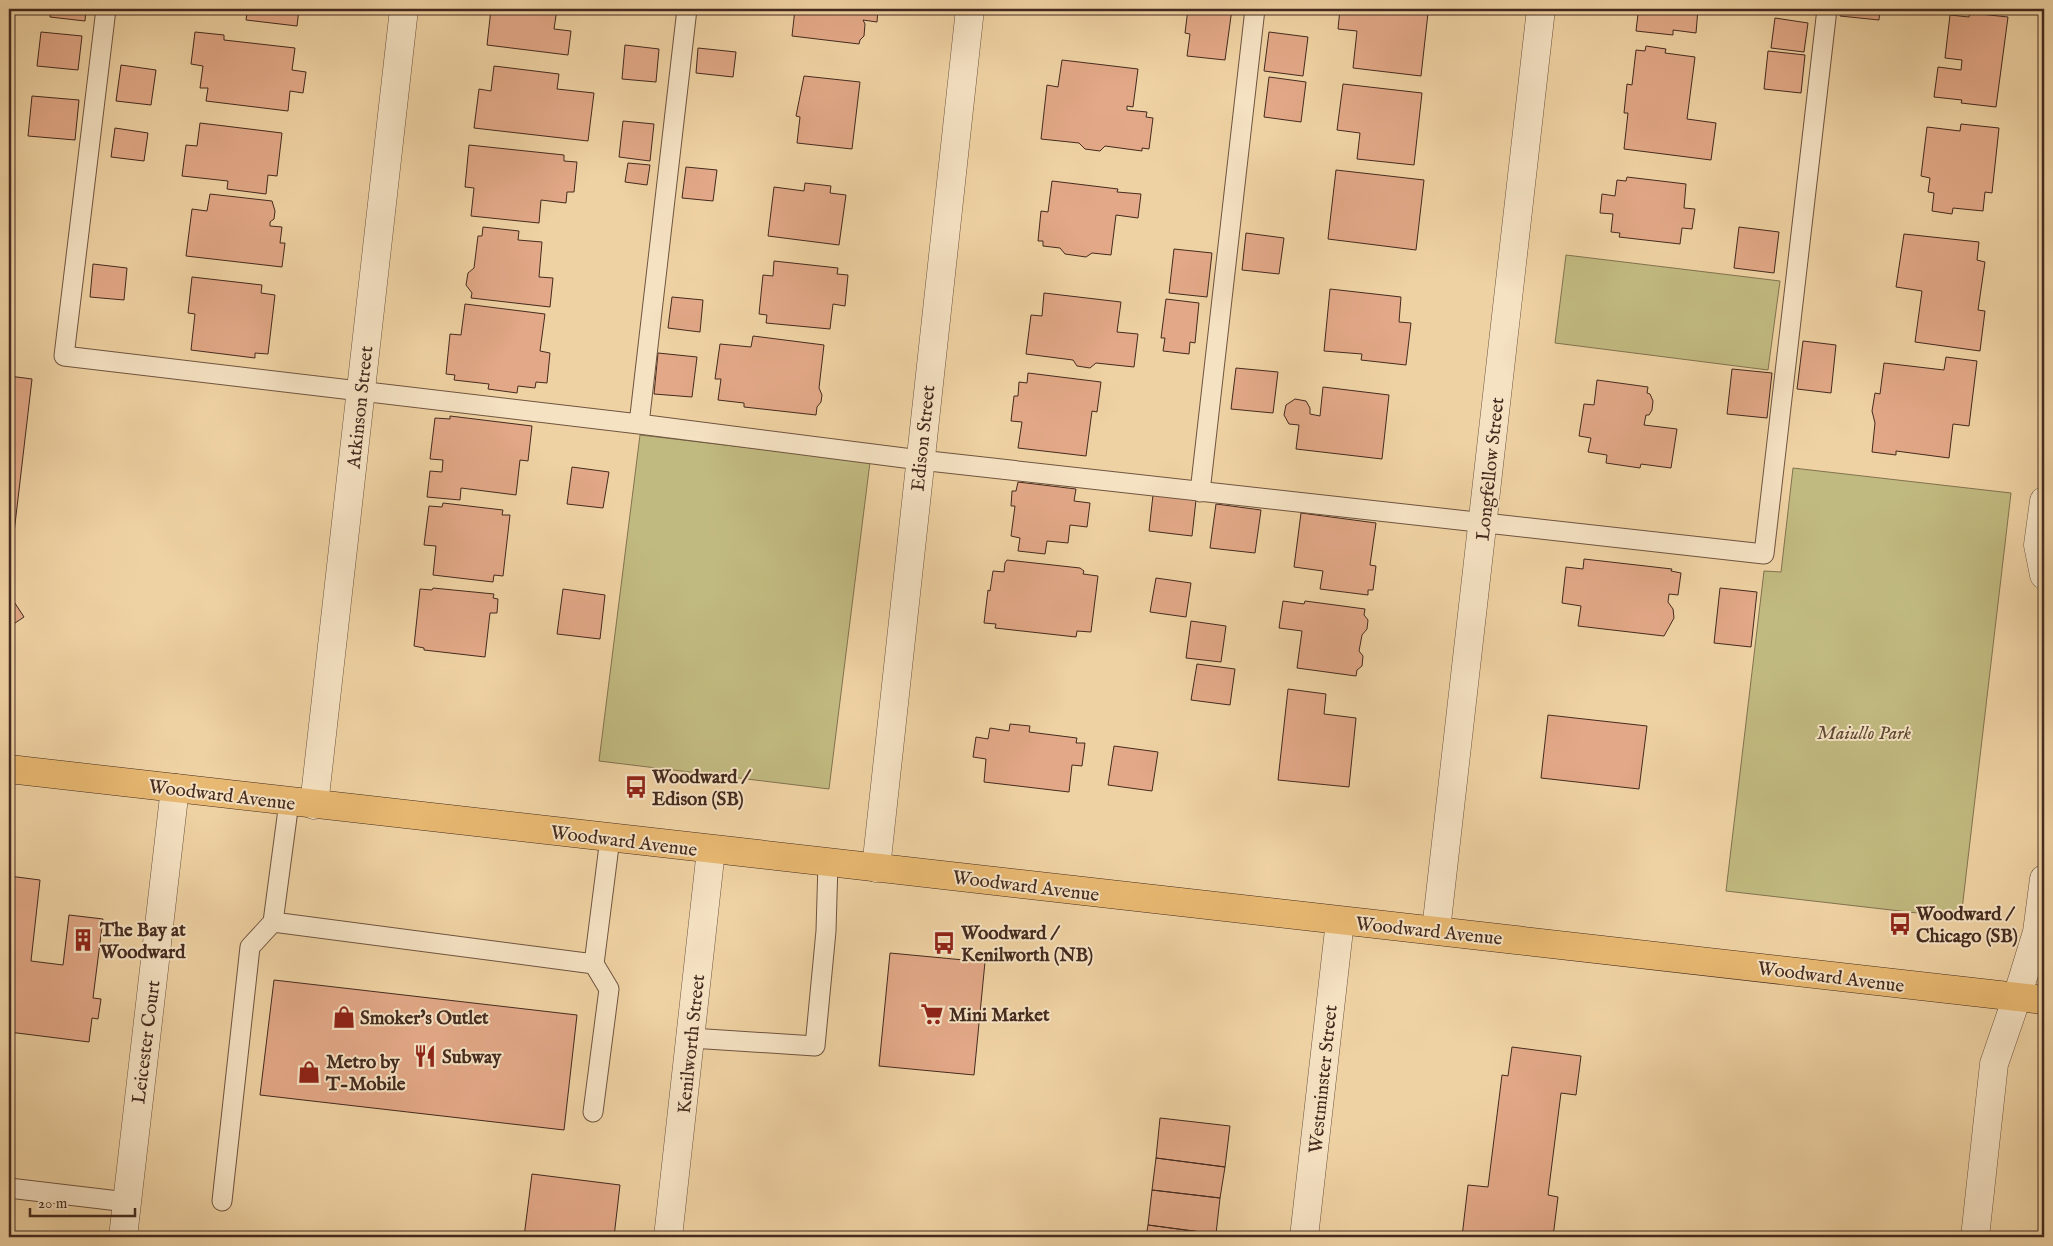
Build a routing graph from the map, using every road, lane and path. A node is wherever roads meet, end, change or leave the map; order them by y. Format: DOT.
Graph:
graph roads {
  1 [pos="106,9"];
  2 [pos="404,9"];
  3 [pos="687,9"];
  4 [pos="970,9"];
  5 [pos="1255,9"];
  6 [pos="1542,9"];
  7 [pos="1827,9"];
  8 [pos="361,392"];
  9 [pos="639,424"];
  10 [pos="920,460"];
  11 [pos="1200,492"];
  12 [pos="2044,501"];
  13 [pos="1484,522"];
  14 [pos="2044,575"];
  15 [pos="9,769"];
  16 [pos="175,788"];
  17 [pos="302,803"];
  18 [pos="610,838"];
  19 [pos="711,850"];
  20 [pos="828,863"];
  21 [pos="876,868"];
  22 [pos="2044,879"];
  23 [pos="1340,921"];
  24 [pos="273,922"];
  25 [pos="1436,930"];
  26 [pos="594,964"];
  27 [pos="2017,997"];
  28 [pos="2044,1000"];
  29 [pos="691,1038"];
  30 [pos="594,1112"];
  31 [pos="9,1188"];
  32 [pos="222,1201"];
  33 [pos="127,1202"];
  34 [pos="123,1237"];
  35 [pos="668,1237"];
  36 [pos="1304,1237"];
  37 [pos="1975,1237"];
  1 -- 8 [label="lane"];
  2 -- 8 [label="street, Atkinson Street"];
  3 -- 9 [label="lane"];
  4 -- 10 [label="street, Edison Street"];
  5 -- 11 [label="lane"];
  6 -- 13 [label="street, Longfellow Street"];
  7 -- 13 [label="lane"];
  8 -- 9 [label="lane"];
  8 -- 17 [label="street, Atkinson Street"];
  9 -- 10 [label="lane"];
  10 -- 11 [label="lane"];
  10 -- 21 [label="street, Edison Street"];
  11 -- 13 [label="lane"];
  12 -- 14 [label="street"];
  13 -- 25 [label="street, Longfellow Street"];
  15 -- 16 [label="main road, Woodward Avenue"];
  16 -- 17 [label="main road, Woodward Avenue"];
  16 -- 33 [label="street, Leicester Court"];
  17 -- 18 [label="main road, Woodward Avenue"];
  17 -- 24 [label="lane"];
  18 -- 19 [label="main road, Woodward Avenue"];
  18 -- 26 [label="lane"];
  19 -- 20 [label="main road, Woodward Avenue"];
  19 -- 29 [label="street, Kenilworth Street"];
  20 -- 21 [label="main road, Woodward Avenue"];
  20 -- 29 [label="lane"];
  21 -- 23 [label="main road, Woodward Avenue"];
  22 -- 27 [label="street"];
  23 -- 25 [label="main road, Woodward Avenue"];
  23 -- 36 [label="street, Westminster Street"];
  24 -- 26 [label="lane"];
  24 -- 32 [label="lane"];
  25 -- 27 [label="main road, Woodward Avenue"];
  26 -- 30 [label="lane"];
  27 -- 28 [label="main road, Woodward Avenue"];
  27 -- 37 [label="street"];
  29 -- 35 [label="street, Kenilworth Street"];
  31 -- 33 [label="lane"];
  33 -- 34 [label="street, Leicester Court"];
}
